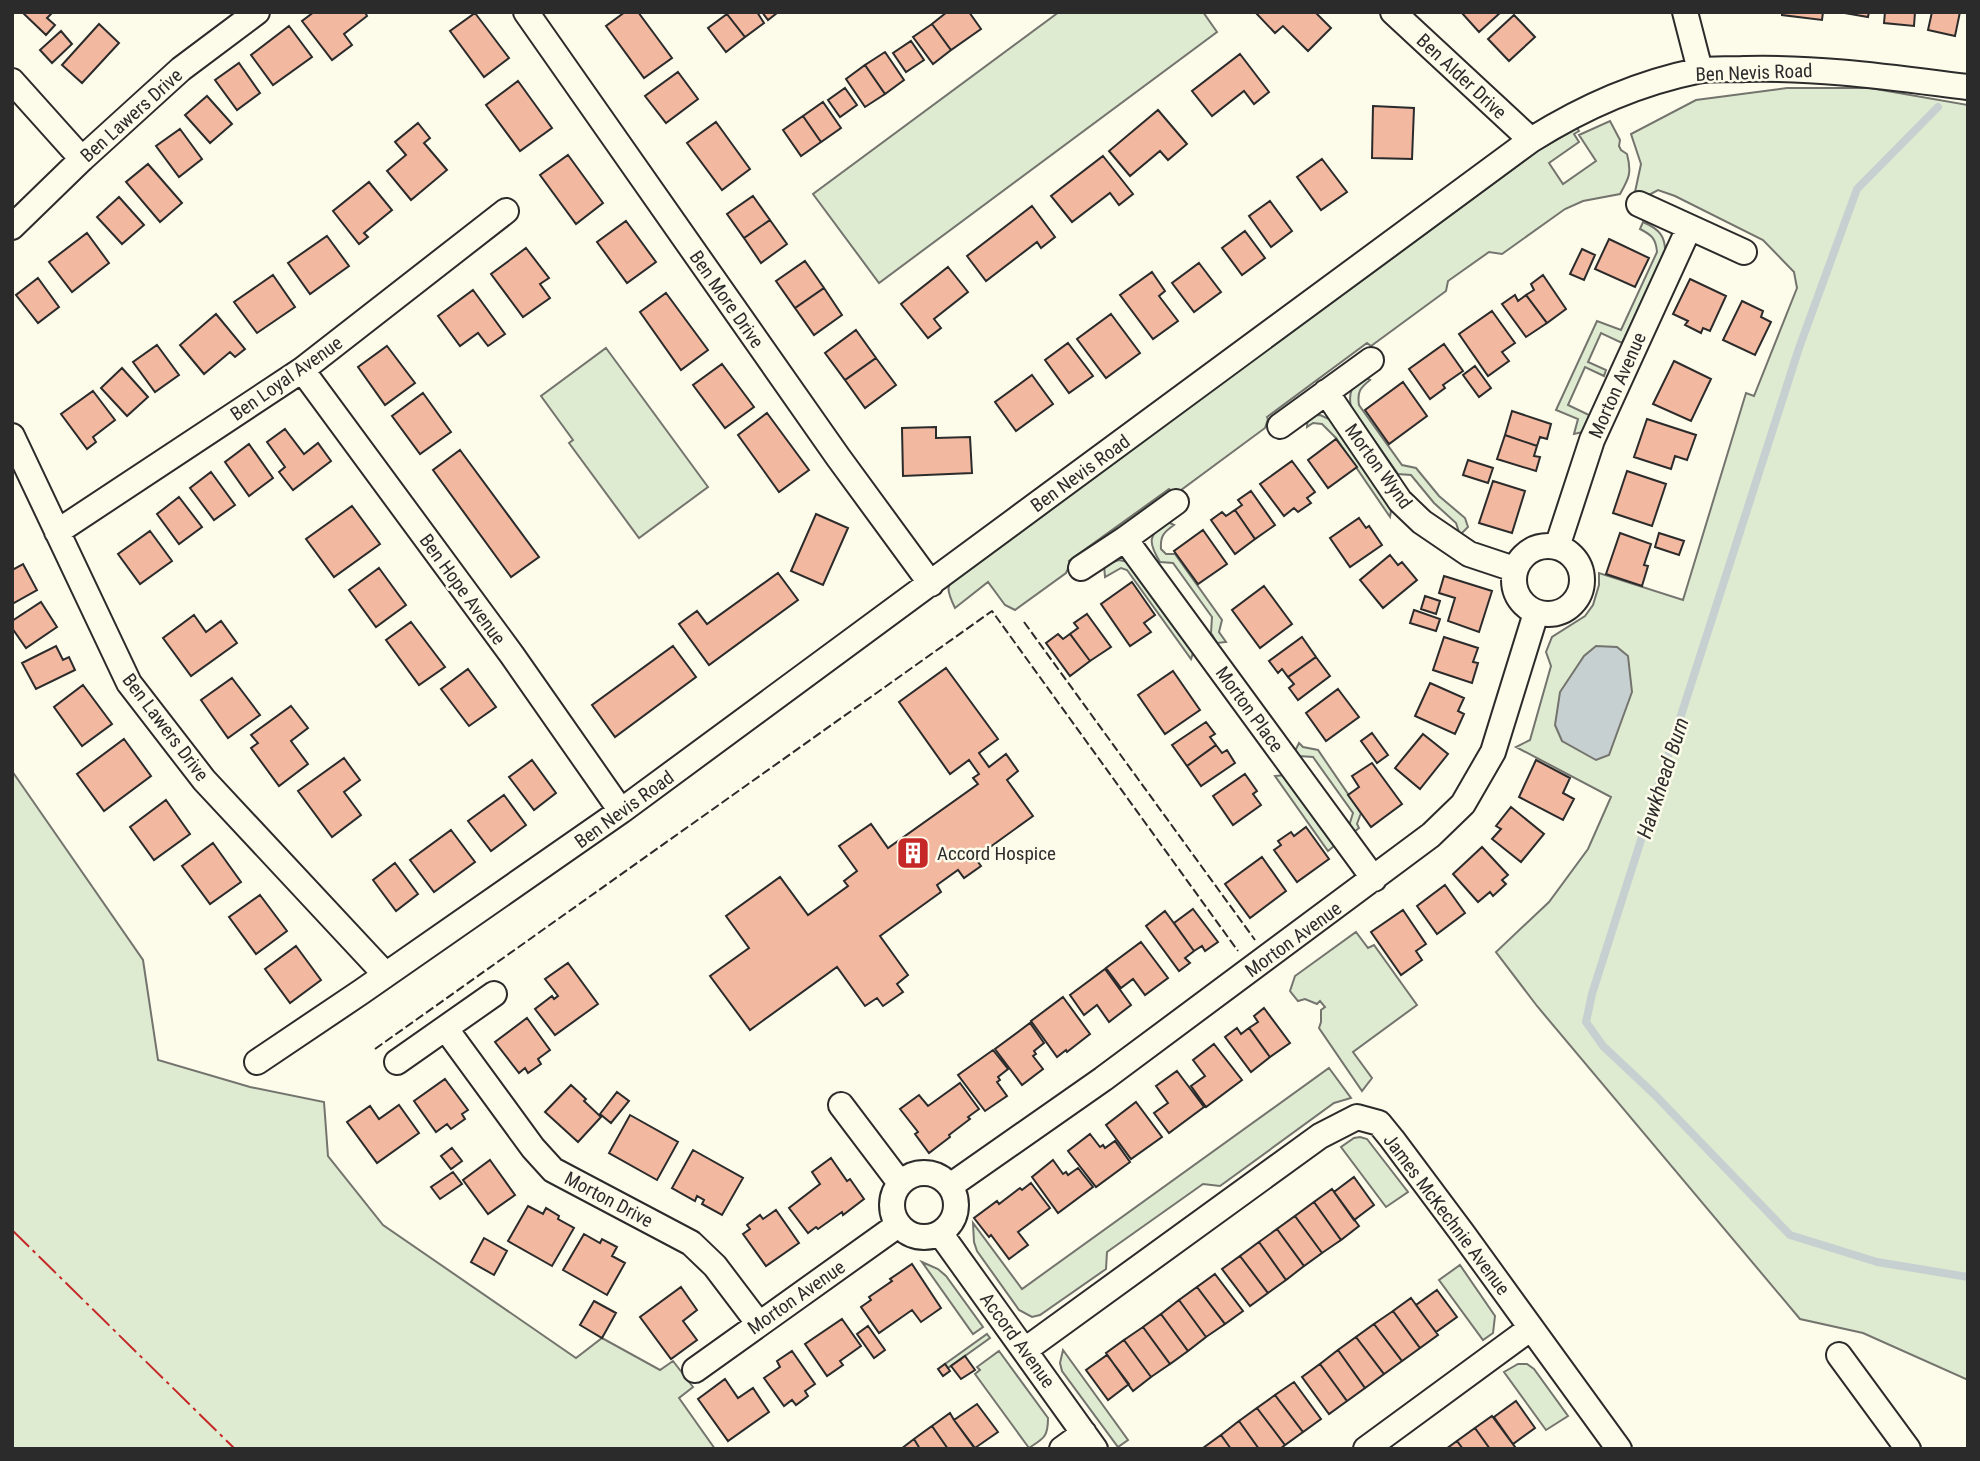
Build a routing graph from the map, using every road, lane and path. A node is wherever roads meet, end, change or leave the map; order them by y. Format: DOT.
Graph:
graph roads {
  1 [pos="257,12"];
  2 [pos="526,12"];
  3 [pos="1393,12"];
  4 [pos="1685,12"];
  5 [pos="1700,71"];
  6 [pos="12,81"];
  7 [pos="1968,87"];
  8 [pos="1531,140"];
  9 [pos="82,159"];
  10 [pos="1639,204"];
  11 [pos="506,211"];
  12 [pos="12,227"];
  13 [pos="1689,228"];
  14 [pos="1744,252"];
  15 [pos="1371,360"];
  16 [pos="302,370"];
  17 [pos="1326,392"];
  18 [pos="1280,426"];
  19 [pos="12,436"];
  20 [pos="1176,502"];
  21 [pos="57,532"];
  22 [pos="1125,539"];
  23 [pos="1558,547"];
  24 [pos="1081,568"];
  25 [pos="1514,569"];
  26 [pos="931,584"];
  27 [pos="1536,613"];
  28 [pos="621,811"];
  29 [pos="1374,879"];
  30 [pos="385,974"];
  31 [pos="494,994"];
  32 [pos="446,1028"];
  33 [pos="257,1062"];
  34 [pos="397,1062"];
  35 [pos="841,1105"];
  36 [pos="900,1183"];
  37 [pos="950,1186"];
  38 [pos="898,1225"];
  39 [pos="940,1233"];
  40 [pos="759,1324"];
  41 [pos="1531,1328"];
  42 [pos="1025,1350"];
  43 [pos="1839,1355"];
  44 [pos="695,1370"];
  45 [pos="1089,1441"];
  46 [pos="1062,1449"];
  47 [pos="1366,1449"];
  48 [pos="1619,1449"];
  49 [pos="1908,1449"];
  1 -- 9 [label="street, Ben Lawers Drive"];
  2 -- 26 [label="street, Ben More Drive"];
  3 -- 8 [label="street, Ben Alder Drive"];
  4 -- 5 [label="street"];
  5 -- 7 [label="street, Ben Nevis Road"];
  5 -- 8 [label="street, Ben Nevis Road"];
  6 -- 9 [label="street"];
  8 -- 26 [label="street, Ben Nevis Road"];
  9 -- 12 [label="street, Ben Lawers Drive"];
  10 -- 13 [label="street"];
  11 -- 16 [label="street, Ben Loyal Avenue"];
  13 -- 14 [label="street"];
  13 -- 23 [label="street, Morton Avenue"];
  15 -- 17 [label="street"];
  16 -- 21 [label="street, Ben Loyal Avenue"];
  16 -- 28 [label="street, Ben Hope Avenue"];
  17 -- 18 [label="street"];
  17 -- 25 [label="street, Morton Wynd"];
  19 -- 21 [label="street, Ben Lawers Drive"];
  20 -- 22 [label="street"];
  21 -- 30 [label="street, Ben Lawers Drive"];
  22 -- 24 [label="street"];
  22 -- 29 [label="street, Morton Place"];
  23 -- 25 [label="street"];
  23 -- 27 [label="street"];
  25 -- 27 [label="street"];
  26 -- 28 [label="street, Ben Nevis Road"];
  27 -- 29 [label="street, Morton Avenue"];
  28 -- 30 [label="street, Ben Nevis Road"];
  29 -- 37 [label="street, Morton Avenue"];
  30 -- 33 [label="street, Ben Nevis Road"];
  31 -- 32 [label="street"];
  32 -- 34 [label="street"];
  32 -- 40 [label="street, Morton Drive"];
  35 -- 36 [label="street"];
  36 -- 37 [label="street"];
  36 -- 38 [label="street"];
  37 -- 39 [label="street"];
  38 -- 39 [label="street"];
  38 -- 40 [label="street, Morton Avenue"];
  39 -- 42 [label="street, Accord Avenue"];
  40 -- 44 [label="street, Morton Avenue"];
  41 -- 42 [label="street, James McKechnie Avenue"];
  41 -- 47 [label="street"];
  41 -- 48 [label="street, James McKechnie Avenue"];
  42 -- 45 [label="street, Accord Avenue"];
  43 -- 49 [label="street"];
  45 -- 46 [label="street"];
}
